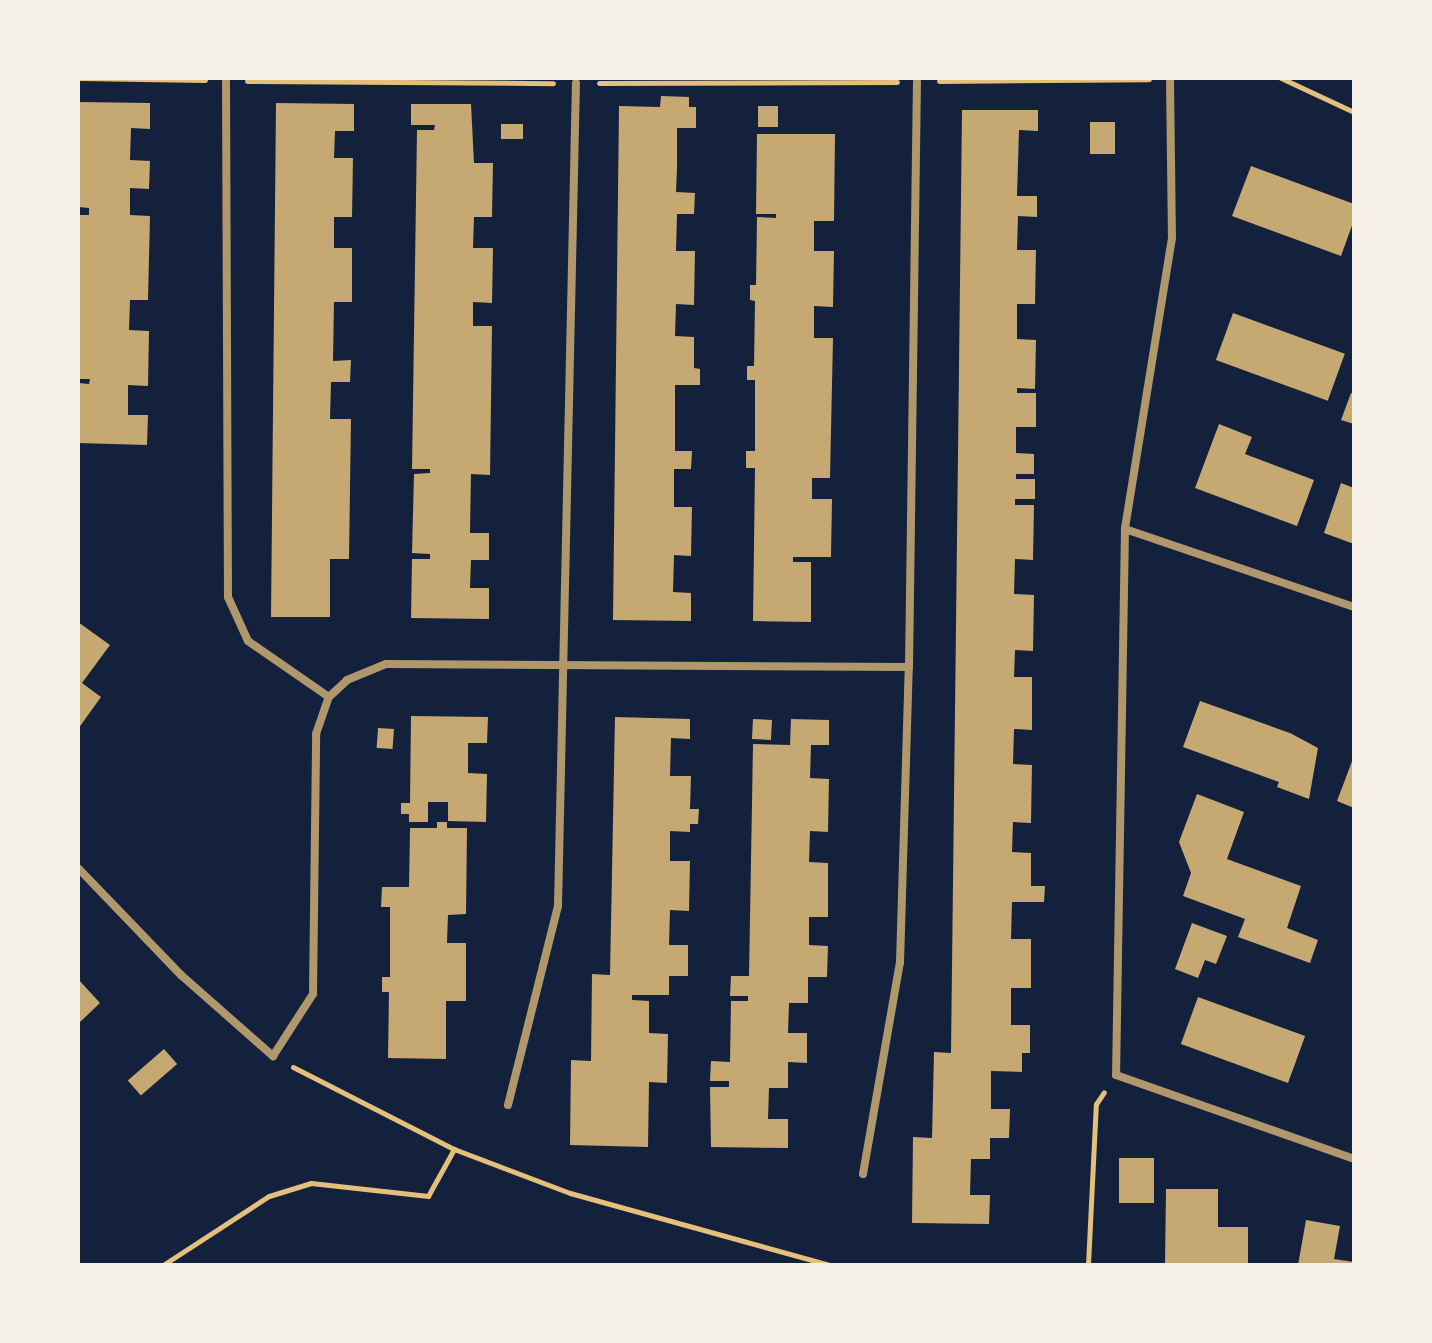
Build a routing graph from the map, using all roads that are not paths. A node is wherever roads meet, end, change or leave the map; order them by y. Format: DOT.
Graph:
graph roads {
  1 [pos="1170,78"];
  2 [pos="226,81"];
  3 [pos="917,82"];
  4 [pos="576,83"];
  5 [pos="1125,529"];
  6 [pos="1354,607"];
  7 [pos="561,664"];
  8 [pos="909,667"];
  9 [pos="329,697"];
  10 [pos="78,868"];
  11 [pos="508,1105"];
  12 [pos="1354,1159"];
  13 [pos="863,1174"];
  1 -- 5 [label="street"];
  2 -- 9 [label="street"];
  3 -- 8 [label="street"];
  4 -- 7 [label="street"];
  5 -- 6 [label="street"];
  5 -- 12 [label="street"];
  7 -- 8 [label="street"];
  7 -- 9 [label="street"];
  7 -- 11 [label="street"];
  8 -- 13 [label="street"];
  9 -- 10 [label="street"];
}
